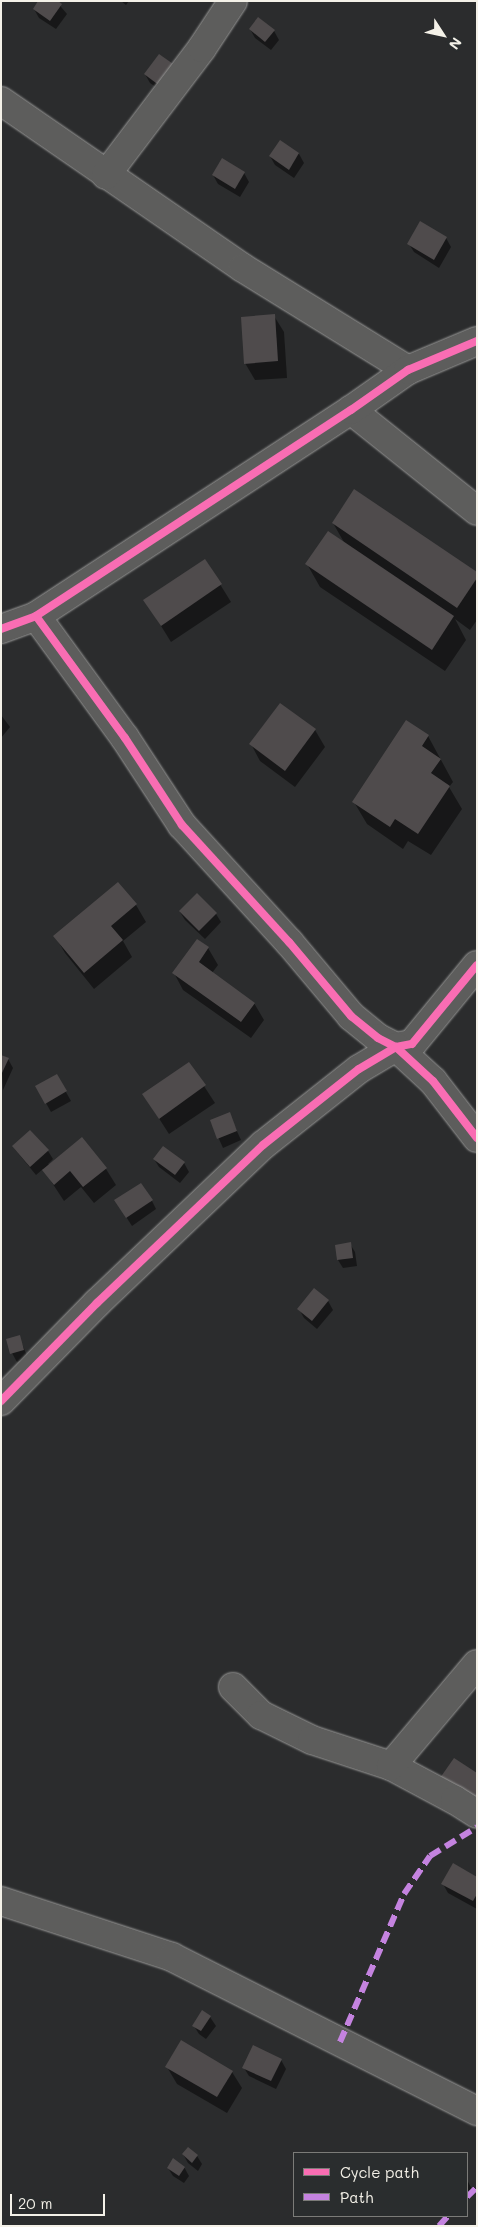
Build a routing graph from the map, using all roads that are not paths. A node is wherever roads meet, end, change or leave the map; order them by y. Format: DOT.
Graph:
graph roads {
  1 [pos="233,1"];
  2 [pos="1,101"];
  3 [pos="106,176"];
  4 [pos="477,340"];
  5 [pos="408,370"];
  6 [pos="351,410"];
  7 [pos="477,511"];
  8 [pos="36,616"];
  9 [pos="1,629"];
  10 [pos="477,965"];
  11 [pos="396,1047"];
  12 [pos="477,1138"];
  13 [pos="1,1401"];
  14 [pos="477,1664"];
  15 [pos="233,1687"];
  16 [pos="391,1766"];
  17 [pos="477,1814"];
  18 [pos="1,1902"];
  19 [pos="477,2111"];
  1 -- 3 [label="street"];
  2 -- 3 [label="street"];
  3 -- 5 [label="street"];
  4 -- 5 [label="street"];
  5 -- 6 [label="street"];
  6 -- 7 [label="street"];
  6 -- 8 [label="street"];
  8 -- 9 [label="street"];
  8 -- 11 [label="street"];
  10 -- 11 [label="street"];
  11 -- 12 [label="street"];
  11 -- 13 [label="street"];
  14 -- 16 [label="street"];
  15 -- 16 [label="street"];
  16 -- 17 [label="street"];
  18 -- 19 [label="street"];
}
